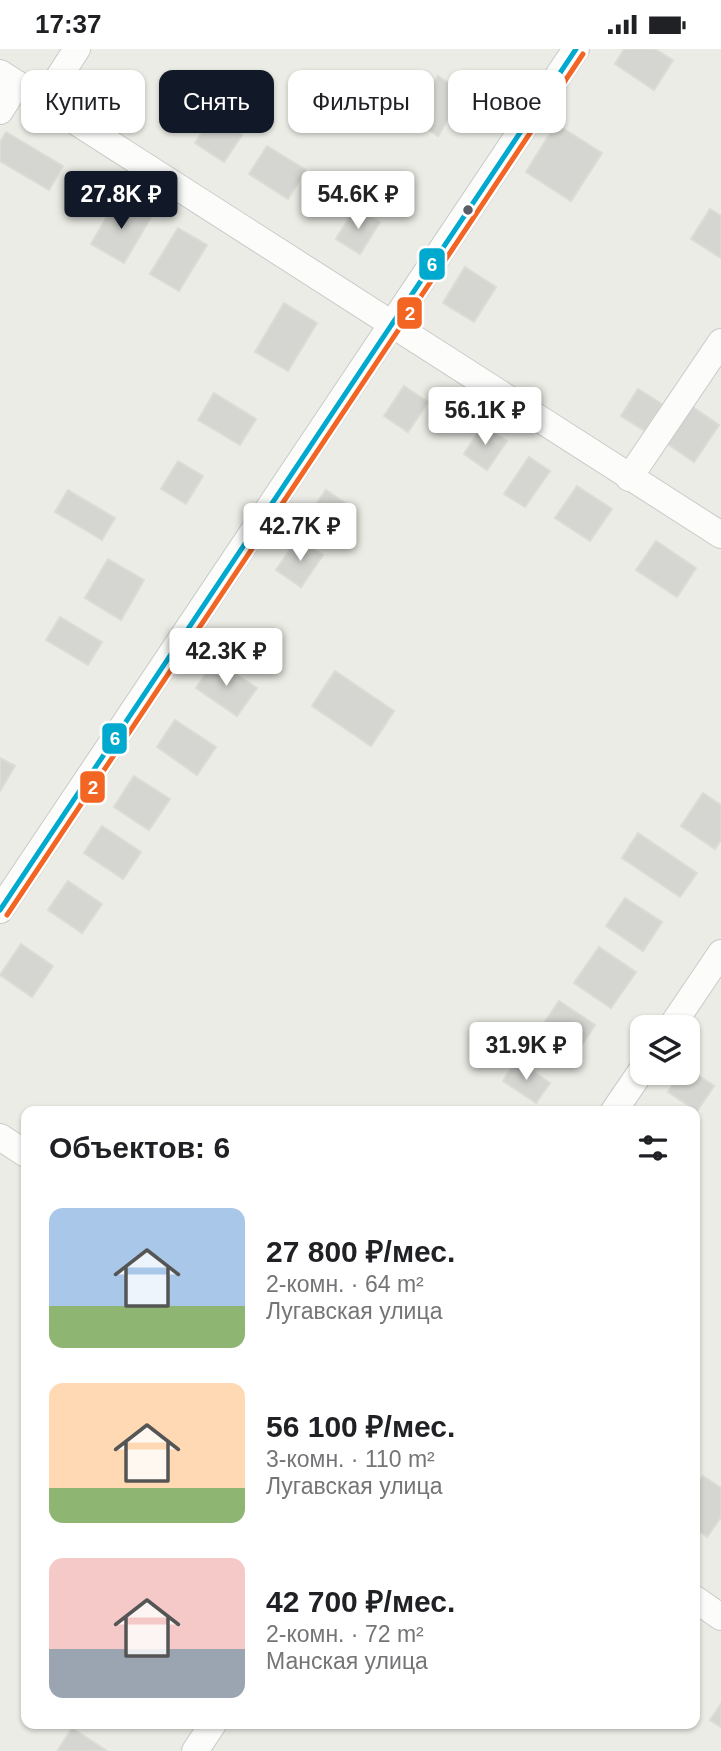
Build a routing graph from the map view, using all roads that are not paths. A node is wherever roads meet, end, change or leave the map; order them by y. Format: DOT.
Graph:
graph roads {
  1 [pos="77,49"];
  2 [pos="576,49"];
  3 [pos="63,70"];
  4 [pos="8,78"];
  5 [pos="0,111"];
  6 [pos="95,133"];
  7 [pos="393,324"];
  8 [pos="721,342"];
  9 [pos="629,478"];
  10 [pos="721,535"];
  11 [pos="0,910"];
  12 [pos="721,953"];
  13 [pos="679,1015"];
  14 [pos="632,1085"];
  15 [pos="617,1106"];
  16 [pos="0,1137"];
  17 [pos="21,1151"];
  18 [pos="700,1602"];
  19 [pos="721,1617"];
  20 [pos="209,1729"];
  21 [pos="195,1751"];
  1 -- 3 [label="street"];
  2 -- 7 [label="street"];
  4 -- 5 [label="street"];
  6 -- 7 [label="street"];
  7 -- 9 [label="street"];
  7 -- 11 [label="street"];
  8 -- 9 [label="street"];
  9 -- 10 [label="street"];
  12 -- 13 [label="street"];
  14 -- 15 [label="street"];
  16 -- 17 [label="street"];
  18 -- 19 [label="street"];
  20 -- 21 [label="street"];
}
